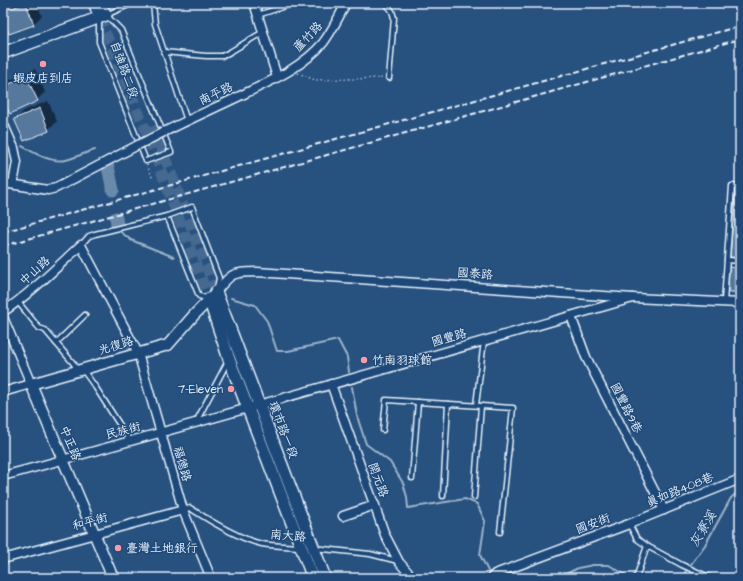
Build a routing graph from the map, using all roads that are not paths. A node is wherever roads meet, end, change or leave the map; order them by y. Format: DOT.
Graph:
graph roads {
  1 [pos="94,3"];
  2 [pos="102,3"];
  3 [pos="133,3"];
  4 [pos="153,3"];
  5 [pos="254,3"];
  6 [pos="294,3"];
  7 [pos="346,3"];
  8 [pos="386,3"];
  9 [pos="258,15"];
  10 [pos="103,16"];
  11 [pos="263,32"];
  12 [pos="164,52"];
  13 [pos="3,53"];
  14 [pos="277,77"];
  15 [pos="389,78"];
  16 [pos="187,121"];
  17 [pos="3,123"];
  18 [pos="164,132"];
  19 [pos="138,144"];
  20 [pos="3,183"];
  21 [pos="13,184"];
  22 [pos="740,187"];
  23 [pos="167,216"];
  24 [pos="80,245"];
  25 [pos="727,260"];
  26 [pos="740,261"];
  27 [pos="212,296"];
  28 [pos="633,298"];
  29 [pos="18,302"];
  30 [pos="724,302"];
  31 [pos="740,303"];
  32 [pos="3,312"];
  33 [pos="85,315"];
  34 [pos="571,316"];
  35 [pos="3,317"];
  36 [pos="484,341"];
  37 [pos="56,343"];
  38 [pos="138,353"];
  39 [pos="229,359"];
  40 [pos="80,370"];
  41 [pos="31,384"];
  42 [pos="331,384"];
  43 [pos="3,392"];
  44 [pos="418,402"];
  45 [pos="448,404"];
  46 [pos="260,405"];
  47 [pos="476,405"];
  48 [pos="481,406"];
  49 [pos="248,409"];
  50 [pos="196,423"];
  51 [pos="384,430"];
  52 [pos="161,434"];
  53 [pos="130,442"];
  54 [pos="63,460"];
  55 [pos="3,476"];
  56 [pos="412,478"];
  57 [pos="740,480"];
  58 [pos="443,496"];
  59 [pos="474,497"];
  60 [pos="375,505"];
  61 [pos="183,510"];
  62 [pos="664,510"];
  63 [pos="343,516"];
  64 [pos="629,524"];
  65 [pos="500,532"];
  66 [pos="94,533"];
  67 [pos="647,546"];
  68 [pos="301,547"];
  69 [pos="314,548"];
  70 [pos="3,559"];
  71 [pos="399,562"];
  72 [pos="493,576"];
  73 [pos="113,578"];
  74 [pos="211,578"];
  75 [pos="313,578"];
  76 [pos="325,578"];
  77 [pos="413,578"];
  78 [pos="636,578"];
  79 [pos="711,578"];
  1 -- 10 [label="street, 自強路二段"];
  2 -- 10 [label="street, 自強路二段"];
  3 -- 10 [label="lane"];
  4 -- 12 [label="lane"];
  5 -- 9 [label="street"];
  6 -- 9 [label="lane"];
  7 -- 14 [label="street, 蘆竹路"];
  8 -- 15 [label="lane"];
  9 -- 11 [label="street"];
  10 -- 13 [label="main road"];
  10 -- 18 [label="lane, 自強路二段"];
  10 -- 19 [label="lane, 自強路二段"];
  11 -- 12 [label="lane"];
  11 -- 14 [label="street"];
  12 -- 16 [label="lane"];
  14 -- 16 [label="street, 南平路"];
  16 -- 18 [label="street, 南平路"];
  17 -- 21 [label="street"];
  18 -- 19 [label="street, 南平路, bridge"];
  18 -- 19 [label="lane, 自強路二段, bridge"];
  19 -- 21 [label="street"];
  20 -- 21 [label="street"];
  22 -- 25 [label="lane"];
  23 -- 24 [label="lane"];
  23 -- 27 [label="lane"];
  23 -- 27 [label="lane, bridge"];
  24 -- 29 [label="street, 中山路"];
  24 -- 38 [label="street, 福德路"];
  25 -- 26 [label="lane"];
  25 -- 30 [label="lane"];
  27 -- 28 [label="street, 國泰路"];
  27 -- 38 [label="street, 光復路"];
  27 -- 39 [label="main road, 環市路一段"];
  27 -- 46 [label="main road, 環市路一段"];
  28 -- 30 [label="street, 國泰路"];
  28 -- 34 [label="street, 國豐路"];
  29 -- 32 [label="street, 中山路"];
  29 -- 37 [label="lane"];
  30 -- 31 [label="street, 國泰路"];
  33 -- 37 [label="lane"];
  34 -- 36 [label="street, 國豐路"];
  34 -- 62 [label="street, 國豐路9巷"];
  35 -- 41 [label="street, 中正路"];
  36 -- 42 [label="street, 國豐路"];
  36 -- 47 [label="lane"];
  37 -- 40 [label="lane"];
  38 -- 40 [label="street, 光復路"];
  38 -- 52 [label="street, 福德路"];
  39 -- 49 [label="main road, 環市路一段"];
  39 -- 50 [label="lane"];
  40 -- 41 [label="street, 光復路"];
  40 -- 53 [label="lane"];
  41 -- 43 [label="street, 光復路"];
  41 -- 54 [label="street, 中正路"];
  42 -- 46 [label="street, 國豐路"];
  42 -- 60 [label="street, 開元路"];
  44 -- 45 [label="lane"];
  44 -- 51 [label="lane"];
  44 -- 56 [label="lane"];
  45 -- 47 [label="lane"];
  45 -- 58 [label="lane"];
  46 -- 49 [label="street, 國豐路"];
  46 -- 69 [label="main road, 環市路一段"];
  47 -- 48 [label="lane"];
  48 -- 59 [label="lane"];
  48 -- 65 [label="lane"];
  49 -- 50 [label="street, 民族街"];
  49 -- 68 [label="main road, 環市路一段"];
  50 -- 52 [label="street, 民族街"];
  52 -- 53 [label="street, 民族街"];
  52 -- 61 [label="street, 福德路"];
  53 -- 54 [label="street, 民族街"];
  54 -- 55 [label="street, 民族街"];
  54 -- 66 [label="street, 中正路"];
  57 -- 62 [label="street, 真如路408巷"];
  60 -- 63 [label="street"];
  60 -- 71 [label="street, 開元路"];
  61 -- 66 [label="street, 和平街"];
  61 -- 68 [label="lane, 南大路"];
  61 -- 74 [label="street, 福德路"];
  62 -- 64 [label="street, 真如路408巷"];
  64 -- 67 [label="lane, 國安街"];
  64 -- 72 [label="street, 國安街"];
  66 -- 70 [label="street, 和平街"];
  66 -- 73 [label="street, 中正路"];
  67 -- 78 [label="lane"];
  67 -- 79 [label="lane, 國安街"];
  68 -- 69 [label="lane, 南大路"];
  68 -- 75 [label="main road, 環市路一段"];
  69 -- 71 [label="lane, 南大路"];
  69 -- 76 [label="main road, 環市路一段"];
  71 -- 77 [label="street, 開元路"];
}
